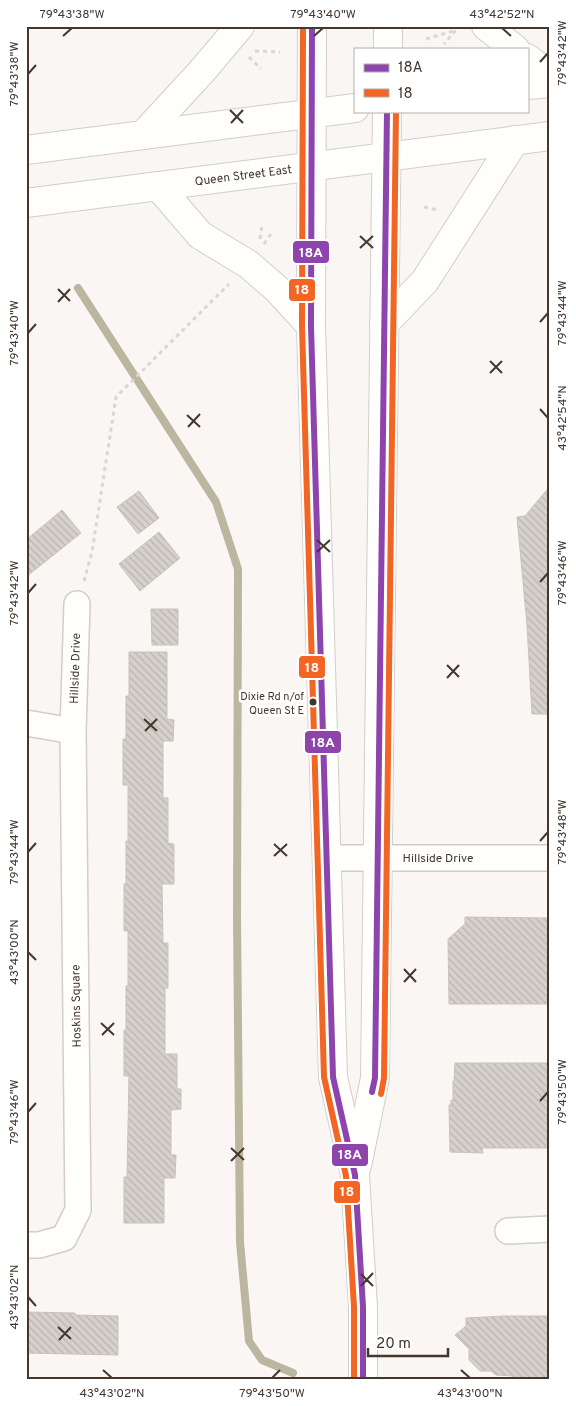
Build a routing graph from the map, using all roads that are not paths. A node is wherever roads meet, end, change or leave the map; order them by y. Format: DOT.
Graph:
graph roads {
  1 [pos="312,26"];
  2 [pos="388,26"];
  3 [pos="486,26"];
  4 [pos="242,38"];
  5 [pos="388,48"];
  6 [pos="514,48"];
  7 [pos="528,59"];
  8 [pos="550,76"];
  9 [pos="550,83"];
  10 [pos="528,86"];
  11 [pos="354,108"];
  12 [pos="387,112"];
  13 [pos="312,113"];
  14 [pos="142,135"];
  15 [pos="550,136"];
  16 [pos="515,140"];
  17 [pos="26,150"];
  18 [pos="386,156"];
  19 [pos="311,166"];
  20 [pos="158,186"];
  21 [pos="26,203"];
  22 [pos="384,324"];
  23 [pos="311,326"];
  24 [pos="77,604"];
  25 [pos="26,723"];
  26 [pos="73,731"];
  27 [pos="377,857"];
  28 [pos="326,858"];
  29 [pos="550,858"];
  30 [pos="355,1175"];
  31 [pos="550,1229"];
  32 [pos="508,1231"];
  33 [pos="26,1245"];
  34 [pos="363,1380"];
  1 -- 13 [label="main road"];
  2 -- 5 [label="main road"];
  3 -- 6 [label="main road"];
  4 -- 14 [label="main road"];
  7 -- 8 [label="main road"];
  9 -- 10 [label="main road"];
  11 -- 13 [label="main road"];
  12 -- 18 [label="main road"];
  13 -- 14 [label="main road"];
  13 -- 19 [label="main road"];
  14 -- 17 [label="main road"];
  15 -- 16 [label="main road, Queen Street East"];
  16 -- 18 [label="main road, Queen Street East"];
  16 -- 22 [label="main road"];
  18 -- 19 [label="main road, Queen Street East"];
  18 -- 22 [label="main road"];
  19 -- 20 [label="main road, Queen Street East"];
  19 -- 23 [label="main road"];
  20 -- 21 [label="main road, Queen Street East"];
  20 -- 23 [label="main road"];
  22 -- 27 [label="main road"];
  23 -- 28 [label="main road"];
  24 -- 26 [label="street, Hillside Drive"];
  25 -- 26 [label="street"];
  26 -- 33 [label="street, Hoskins Square"];
  27 -- 28 [label="street, Hillside Drive"];
  27 -- 29 [label="street, Hillside Drive"];
  27 -- 30 [label="main road"];
  28 -- 30 [label="main road"];
  30 -- 34 [label="main road"];
  31 -- 32 [label="street"];
}
